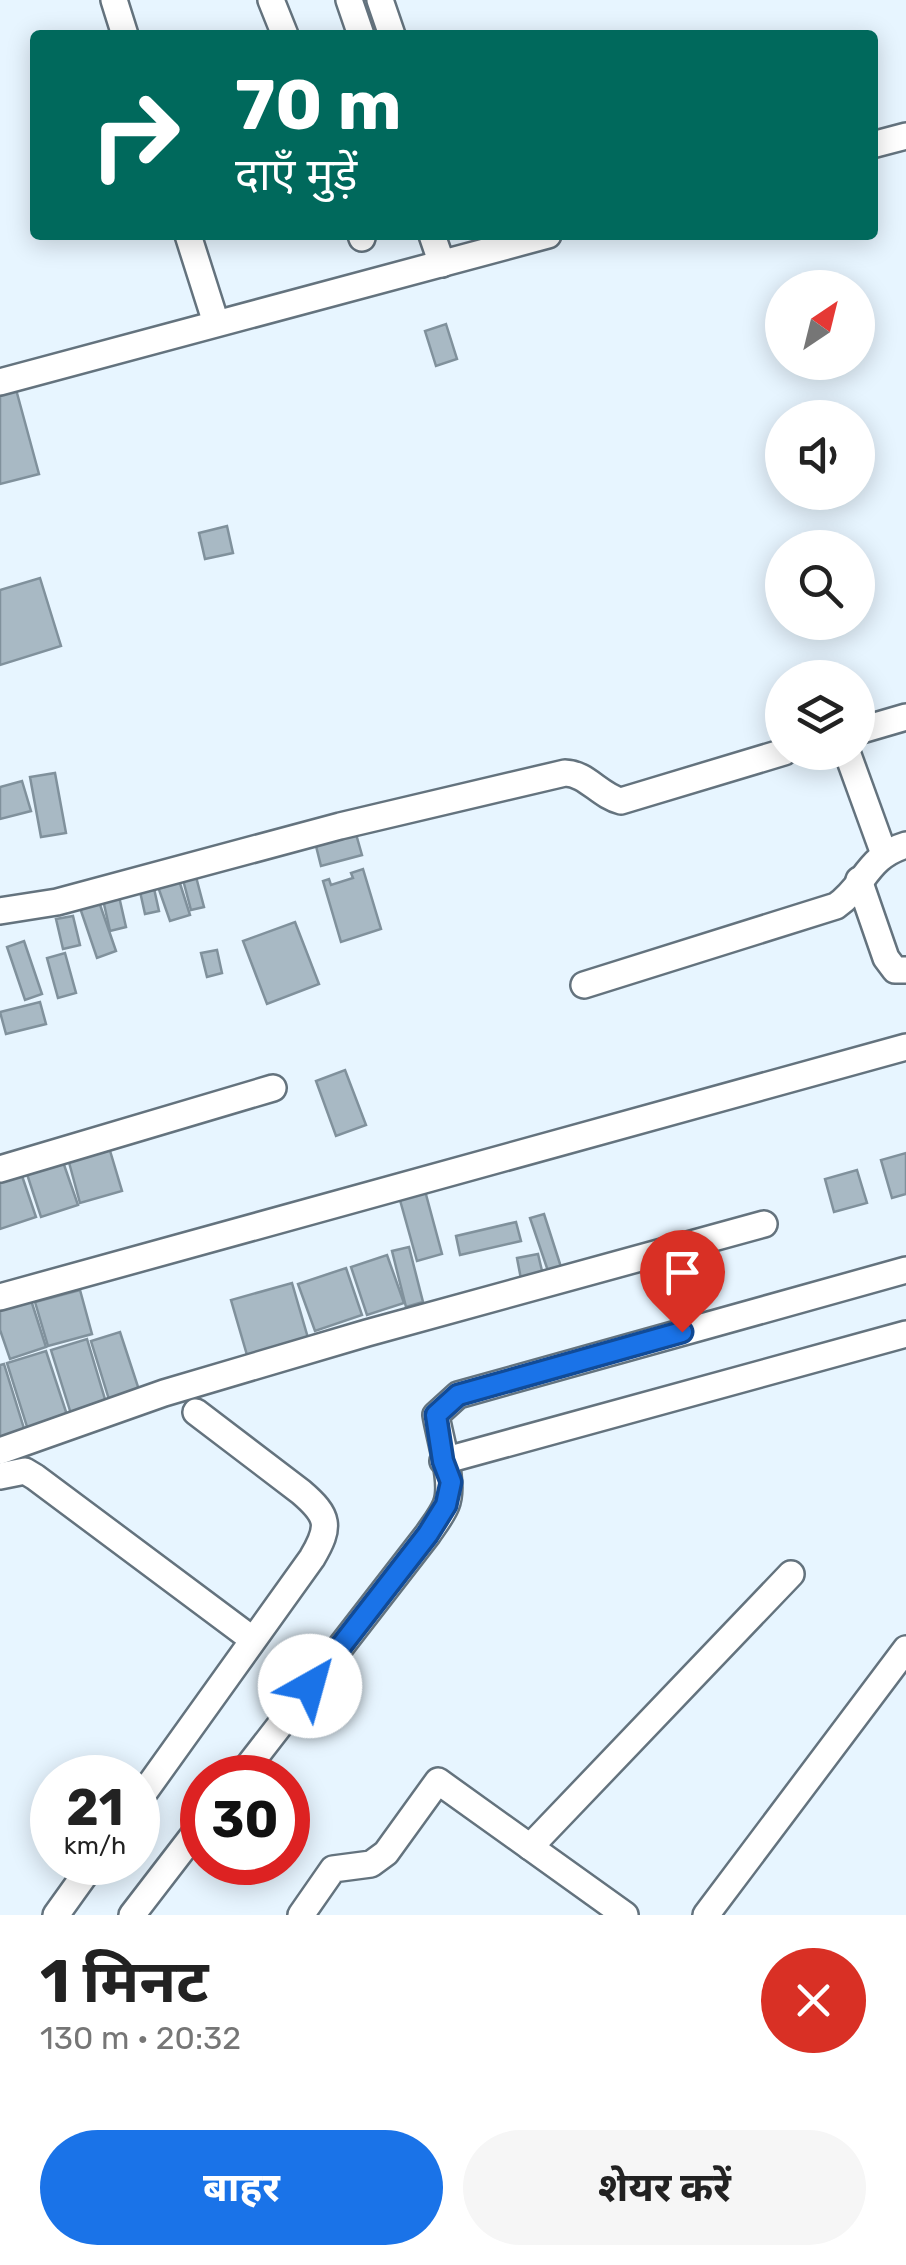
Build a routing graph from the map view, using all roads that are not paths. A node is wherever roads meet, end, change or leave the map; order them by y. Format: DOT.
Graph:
graph roads {
  1 [pos="114,0"];
  2 [pos="271,0"];
  3 [pos="382,5"];
  4 [pos="354,16"];
  5 [pos="123,30"];
  6 [pos="283,30"];
  7 [pos="390,30"];
  8 [pos="906,136"];
  9 [pos="878,143"];
  10 [pos="190,240"];
  11 [pos="434,240"];
  12 [pos="512,240"];
  13 [pos="468,246"];
  14 [pos="442,264"];
  15 [pos="216,323"];
  16 [pos="0,382"];
  17 [pos="906,717"];
  18 [pos="875,726"];
  19 [pos="765,758"];
  20 [pos="856,770"];
  21 [pos="895,850"];
  22 [pos="859,880"];
  23 [pos="0,912"];
  24 [pos="906,970"];
  25 [pos="584,984"];
  26 [pos="906,1048"];
  27 [pos="274,1088"];
  28 [pos="0,1169"];
  29 [pos="764,1224"];
  30 [pos="906,1270"];
  31 [pos="0,1297"];
  32 [pos="906,1334"];
  33 [pos="196,1412"];
  34 [pos="0,1451"];
  35 [pos="443,1461"];
  36 [pos="0,1476"];
  37 [pos="791,1574"];
  38 [pos="252,1639"];
  39 [pos="906,1649"];
  40 [pos="256,1755"];
  41 [pos="160,1770"];
  42 [pos="530,1846"];
  43 [pos="180,1853"];
  44 [pos="78,1885"];
  45 [pos="56,1915"];
  46 [pos="132,1915"];
  47 [pos="302,1915"];
  48 [pos="625,1915"];
  49 [pos="706,1915"];
  1 -- 5 [label="street"];
  2 -- 6 [label="street"];
  3 -- 4 [label="street"];
  3 -- 7 [label="street"];
  8 -- 9 [label="street"];
  10 -- 15 [label="street"];
  11 -- 14 [label="street"];
  12 -- 13 [label="street"];
  13 -- 14 [label="street"];
  14 -- 15 [label="street"];
  15 -- 16 [label="street"];
  17 -- 18 [label="street"];
  19 -- 23 [label="street"];
  20 -- 21 [label="street"];
  21 -- 22 [label="street"];
  22 -- 24 [label="street"];
  22 -- 25 [label="street"];
  26 -- 31 [label="street"];
  27 -- 28 [label="street"];
  29 -- 34 [label="street"];
  30 -- 35 [label="street"];
  32 -- 35 [label="street"];
  33 -- 38 [label="street"];
  35 -- 40 [label="street"];
  36 -- 38 [label="street"];
  37 -- 42 [label="street"];
  38 -- 41 [label="street"];
  39 -- 49 [label="street"];
  42 -- 47 [label="street"];
  42 -- 48 [label="street"];
  43 -- 46 [label="street"];
  44 -- 45 [label="street"];
}
